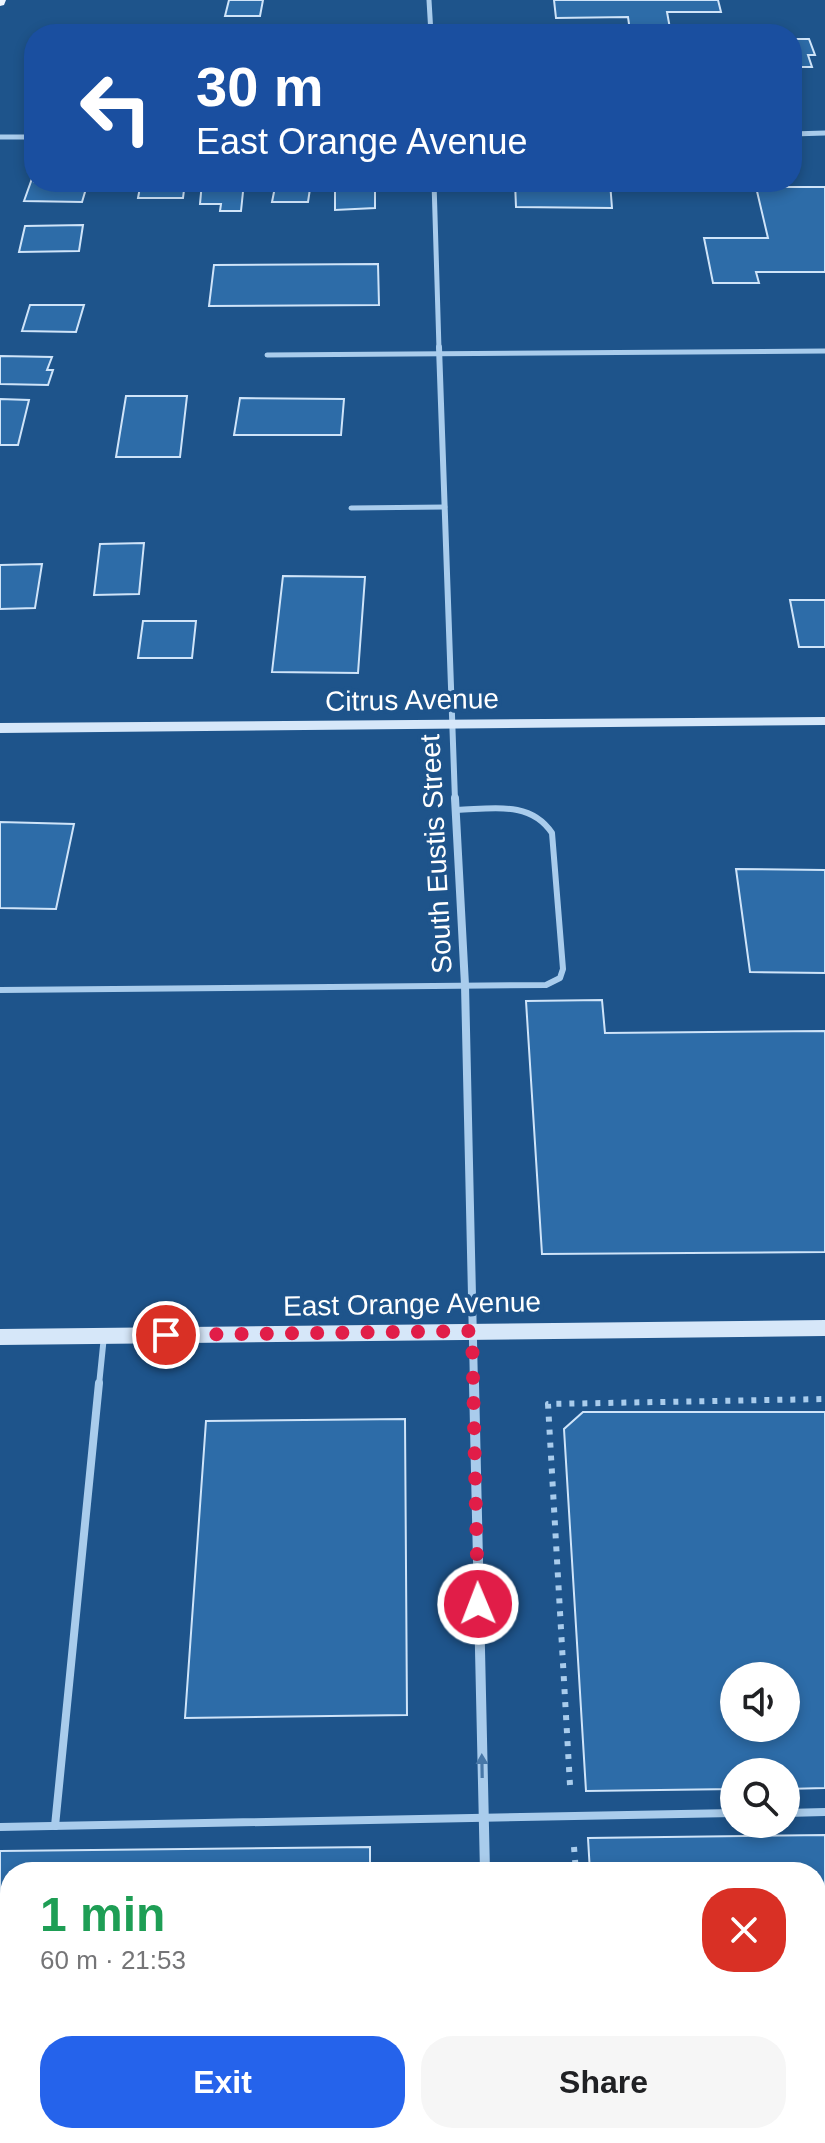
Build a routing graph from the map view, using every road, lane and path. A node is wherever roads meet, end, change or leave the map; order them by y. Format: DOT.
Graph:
graph roads {
  1 [pos="429,0"];
  2 [pos="430,24"];
  3 [pos="825,133"];
  4 [pos="802,134"];
  5 [pos="0,137"];
  6 [pos="24,137"];
  7 [pos="434,192"];
  8 [pos="825,351"];
  9 [pos="440,353"];
  10 [pos="267,355"];
  11 [pos="445,507"];
  12 [pos="351,508"];
  13 [pos="825,721"];
  14 [pos="451,724"];
  15 [pos="0,728"];
  16 [pos="457,810"];
  17 [pos="465,985"];
  18 [pos="0,990"];
  19 [pos="825,1328"];
  20 [pos="472,1331"];
  21 [pos="105,1336"];
  22 [pos="0,1337"];
  23 [pos="825,1399"];
  24 [pos="825,1812"];
  25 [pos="720,1813"];
  26 [pos="800,1813"];
  27 [pos="572,1815"];
  28 [pos="483,1816"];
  29 [pos="55,1826"];
  30 [pos="0,1827"];
  31 [pos="485,1862"];
  32 [pos="575,1862"];
  1 -- 2 [label="street"];
  3 -- 4 [label="street"];
  5 -- 6 [label="street"];
  7 -- 9 [label="street, South Eustis Street"];
  8 -- 9 [label="lane"];
  9 -- 10 [label="lane"];
  9 -- 11 [label="street, South Eustis Street"];
  11 -- 12 [label="lane"];
  11 -- 14 [label="street, South Eustis Street"];
  13 -- 14 [label="street, Citrus Avenue"];
  14 -- 15 [label="street, Citrus Avenue"];
  14 -- 16 [label="street, South Eustis Street"];
  16 -- 17 [label="street, South Eustis Street"];
  16 -- 17 [label="lane"];
  17 -- 18 [label="lane"];
  17 -- 20 [label="street, South Eustis Street"];
  19 -- 20 [label="street, East Orange Avenue"];
  20 -- 21 [label="street, East Orange Avenue"];
  28 -- 20 [label="street, South Eustis Street, one-way"];
  21 -- 22 [label="street, East Orange Avenue"];
  21 -- 29 [label="lane"];
  23 -- 27 [label="path"];
  24 -- 26 [label="lane"];
  25 -- 27 [label="lane"];
  27 -- 28 [label="lane"];
  27 -- 32 [label="path"];
  28 -- 29 [label="lane"];
  28 -- 31 [label="street, South Eustis Street"];
  29 -- 30 [label="lane"];
}
